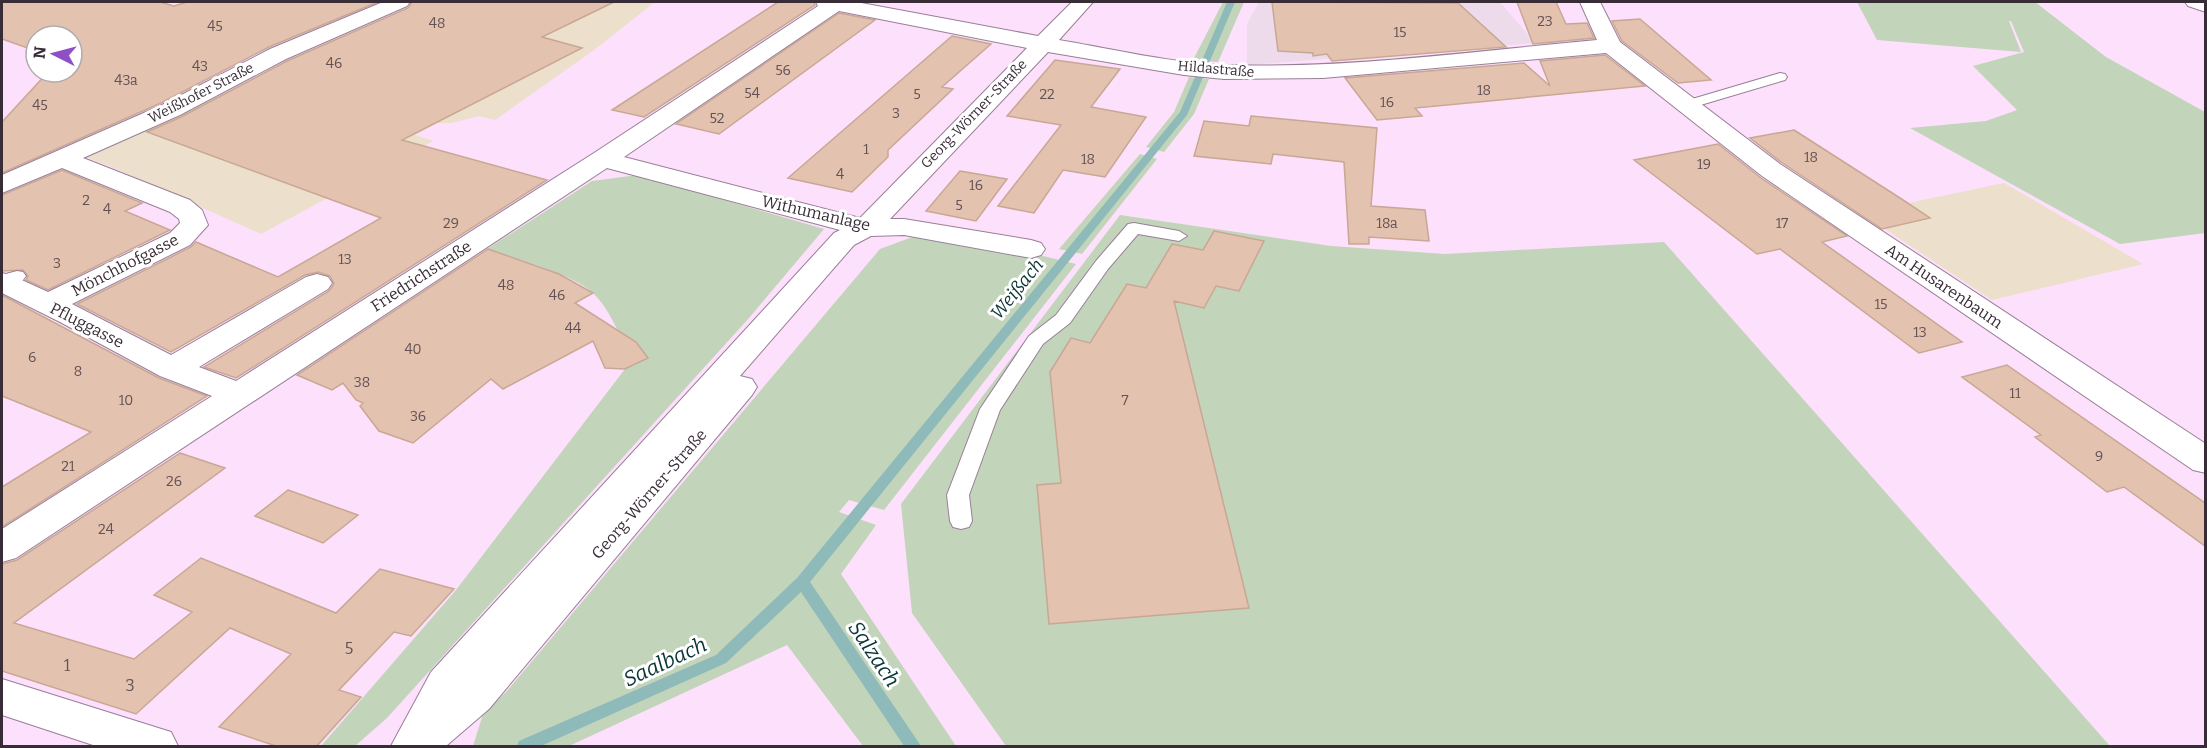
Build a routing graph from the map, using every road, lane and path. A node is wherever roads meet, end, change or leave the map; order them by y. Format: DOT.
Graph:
graph roads {
  1 [pos="400,2"];
  2 [pos="833,2"];
  3 [pos="1083,2"];
  4 [pos="1590,2"];
  5 [pos="2196,2"];
  6 [pos="2205,6"];
  7 [pos="1042,44"];
  8 [pos="1611,46"];
  9 [pos="1780,76"];
  10 [pos="1687,105"];
  11 [pos="62,159"];
  12 [pos="603,159"];
  13 [pos="2,185"];
  14 [pos="866,228"];
  15 [pos="1179,236"];
  16 [pos="1031,249"];
  17 [pos="7,279"];
  18 [pos="317,283"];
  19 [pos="48,299"];
  20 [pos="172,369"];
  21 [pos="239,394"];
  22 [pos="2205,461"];
  23 [pos="961,521"];
  24 [pos="2,548"];
  25 [pos="2,697"];
  26 [pos="154,747"];
  27 [pos="413,747"];
  1 -- 11 [label="street, Weißhofer Straße"];
  2 -- 7 [label="street, Hildastraße"];
  2 -- 12 [label="street, Friedrichstraße"];
  3 -- 7 [label="street, Georg-Wörner-Straße"];
  4 -- 8 [label="street, Am Husarenbaum"];
  5 -- 6 [label="street"];
  7 -- 8 [label="street, Hildastraße"];
  7 -- 14 [label="street, Georg-Wörner-Straße"];
  8 -- 10 [label="street, Am Husarenbaum"];
  9 -- 10 [label="lane"];
  10 -- 22 [label="street, Am Husarenbaum"];
  11 -- 13 [label="street, Weißhofer Straße"];
  11 -- 19 [label="street, Mönchhofgasse"];
  12 -- 14 [label="street, Withumanlage"];
  12 -- 21 [label="street, Friedrichstraße"];
  14 -- 16 [label="street, Withumanlage"];
  14 -- 27 [label="street, Georg-Wörner-Straße"];
  15 -- 23 [label="lane"];
  17 -- 19 [label="street, Pfluggasse"];
  18 -- 20 [label="street"];
  19 -- 20 [label="street, Pfluggasse"];
  20 -- 21 [label="street, Pfluggasse"];
  21 -- 24 [label="street, Friedrichstraße"];
  25 -- 26 [label="street"];
}
